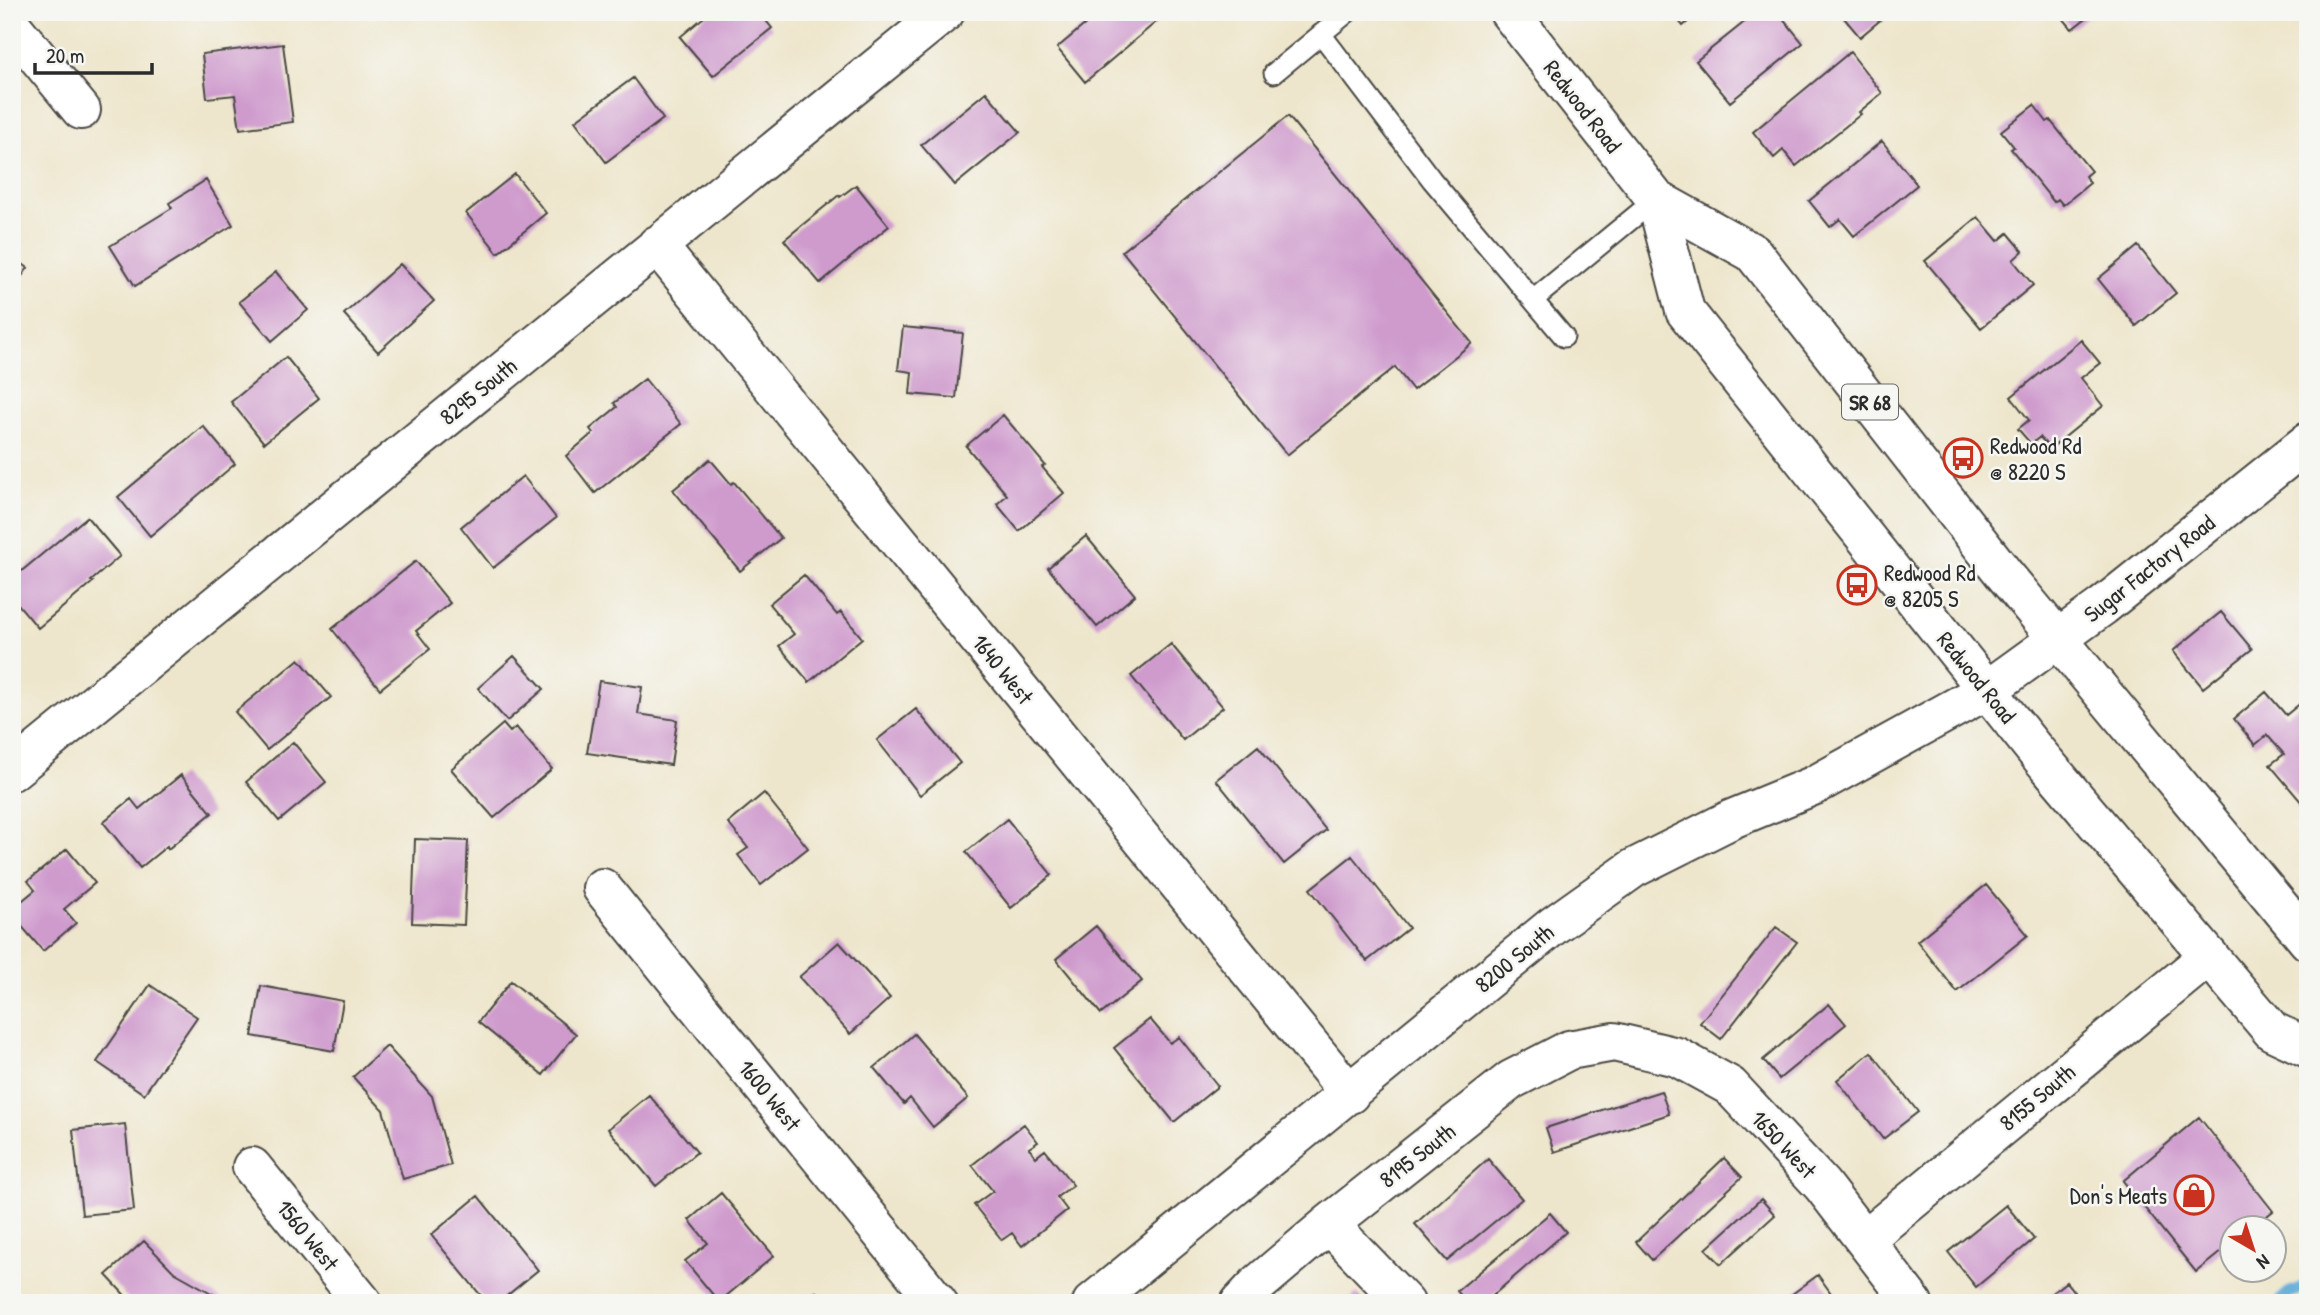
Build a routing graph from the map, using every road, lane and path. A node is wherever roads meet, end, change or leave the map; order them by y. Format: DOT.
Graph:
graph roads {
  1 [pos="945,12"];
  2 [pos="1348,12"];
  3 [pos="1509,12"];
  4 [pos="12,26"];
  5 [pos="1321,34"];
  6 [pos="1274,73"];
  7 [pos="81,110"];
  8 [pos="1656,199"];
  9 [pos="657,245"];
  10 [pos="1533,300"];
  11 [pos="1564,337"];
  12 [pos="2308,442"];
  13 [pos="2056,638"];
  14 [pos="1987,690"];
  15 [pos="12,771"];
  16 [pos="602,888"];
  17 [pos="2308,942"];
  18 [pos="2208,956"];
  19 [pos="1614,1042"];
  20 [pos="2308,1048"];
  21 [pos="1350,1094"];
  22 [pos="252,1167"];
  23 [pos="1329,1224"];
  24 [pos="1865,1239"];
  25 [pos="363,1303"];
  26 [pos="938,1303"];
  27 [pos="1092,1303"];
  28 [pos="1240,1303"];
  29 [pos="1405,1303"];
  30 [pos="1913,1303"];
  1 -- 9 [label="street, 8295 South"];
  2 -- 5 [label="lane"];
  3 -- 8 [label="street, Redwood Road / SR 68"];
  4 -- 7 [label="street"];
  5 -- 6 [label="lane"];
  5 -- 10 [label="lane"];
  8 -- 10 [label="lane"];
  8 -- 13 [label="street, Redwood Road / SR 68"];
  8 -- 14 [label="street, Redwood Road / SR 68"];
  9 -- 15 [label="street, 8295 South"];
  9 -- 21 [label="street, 1640 West"];
  10 -- 11 [label="lane"];
  12 -- 13 [label="street, Sugar Factory Road"];
  13 -- 14 [label="street, Sugar Factory Road"];
  13 -- 17 [label="street, Redwood Road / SR 68"];
  14 -- 18 [label="street, Redwood Road / SR 68"];
  14 -- 21 [label="street, 8200 South"];
  16 -- 26 [label="street, 1600 West"];
  18 -- 20 [label="street, Redwood Road / SR 68"];
  18 -- 24 [label="street, 8155 South"];
  19 -- 23 [label="street, 8195 South"];
  19 -- 24 [label="street, 1650 West"];
  21 -- 27 [label="street, 8200 South"];
  22 -- 25 [label="street, 1560 West"];
  23 -- 28 [label="street, 8195 South"];
  23 -- 29 [label="street"];
  24 -- 30 [label="street, 1650 West"];
}
